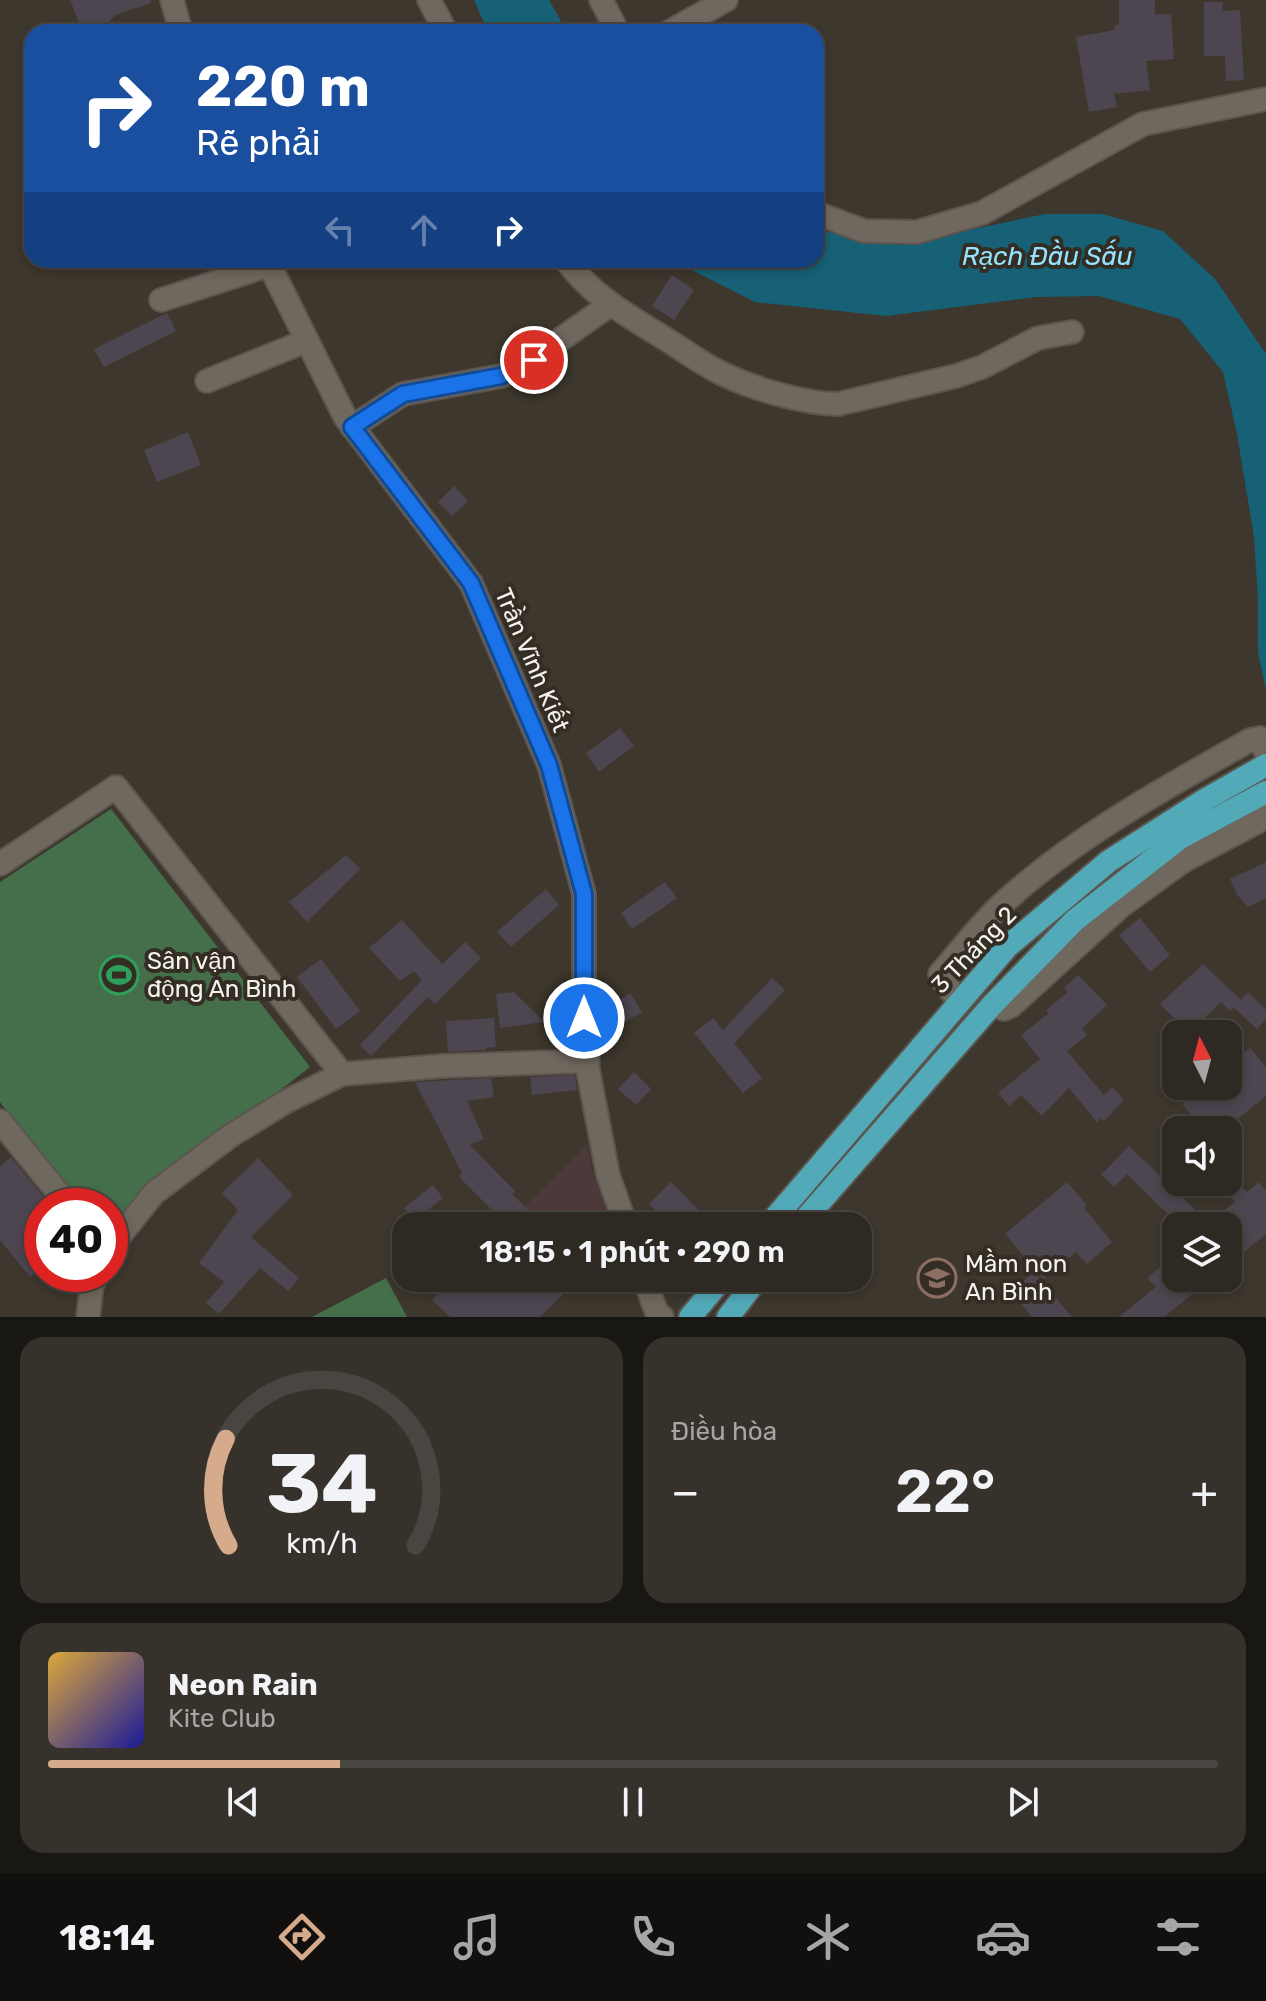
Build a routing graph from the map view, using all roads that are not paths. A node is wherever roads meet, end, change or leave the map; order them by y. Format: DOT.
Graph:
graph roads {
  1 [pos="172,0"];
  2 [pos="429,0"];
  3 [pos="601,0"];
  4 [pos="726,0"];
  5 [pos="179,24"];
  6 [pos="442,24"];
  7 [pos="614,24"];
  8 [pos="683,24"];
  9 [pos="1266,99"];
  10 [pos="824,216"];
  11 [pos="251,268"];
  12 [pos="271,268"];
  13 [pos="573,268"];
  14 [pos="161,300"];
  15 [pos="611,304"];
  16 [pos="1072,332"];
  17 [pos="306,341"];
  18 [pos="207,381"];
  19 [pos="352,427"];
  20 [pos="1263,746"];
  21 [pos="1266,765"];
  22 [pos="1266,792"];
  23 [pos="1266,813"];
  24 [pos="0,864"];
  25 [pos="959,1001"];
  26 [pos="992,1005"];
  27 [pos="588,1061"];
  28 [pos="342,1074"];
  29 [pos="0,1121"];
  30 [pos="54,1188"];
  31 [pos="621,1212"];
  32 [pos="780,1212"];
  33 [pos="811,1212"];
  34 [pos="128,1226"];
  35 [pos="91,1292"];
  36 [pos="649,1292"];
  37 [pos="711,1292"];
  38 [pos="747,1292"];
  39 [pos="88,1317"];
  40 [pos="662,1317"];
  41 [pos="690,1317"];
  42 [pos="728,1317"];
  1 -- 5 [label="street"];
  2 -- 6 [label="street"];
  3 -- 7 [label="street"];
  4 -- 8 [label="street"];
  9 -- 10 [label="street"];
  11 -- 14 [label="street"];
  12 -- 17 [label="street, Trần Vĩnh Kiết"];
  13 -- 15 [label="street"];
  15 -- 16 [label="street"];
  15 -- 19 [label="street"];
  17 -- 18 [label="street"];
  17 -- 19 [label="street, Trần Vĩnh Kiết"];
  19 -- 27 [label="street, Trần Vĩnh Kiết"];
  20 -- 25 [label="street"];
  21 -- 25 [label="highway, 3 Tháng 2"];
  22 -- 26 [label="highway"];
  23 -- 26 [label="street"];
  24 -- 28 [label="street"];
  25 -- 32 [label="highway, 3 Tháng 2"];
  26 -- 33 [label="highway"];
  27 -- 28 [label="street"];
  27 -- 31 [label="street, Trần Vĩnh Kiết"];
  28 -- 34 [label="street"];
  29 -- 30 [label="street"];
  35 -- 39 [label="street"];
  36 -- 40 [label="street"];
  37 -- 41 [label="highway"];
  38 -- 42 [label="highway"];
}
